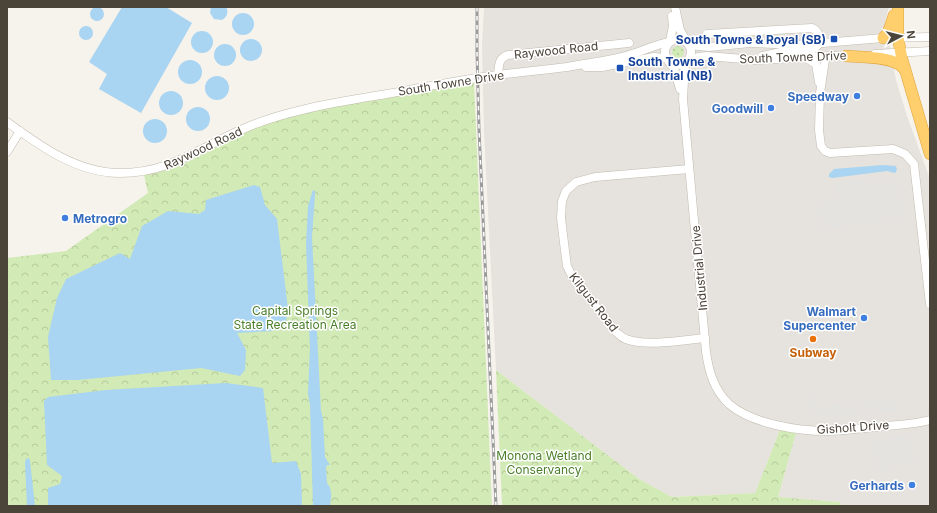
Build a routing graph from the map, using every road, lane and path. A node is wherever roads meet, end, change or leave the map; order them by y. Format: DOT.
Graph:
graph roads {
  1 [pos="671,7"];
  2 [pos="675,7"];
  3 [pos="897,7"];
  4 [pos="707,34"];
  5 [pos="930,37"];
  6 [pos="883,38"];
  7 [pos="898,38"];
  8 [pos="670,42"];
  9 [pos="629,43"];
  10 [pos="820,43"];
  11 [pos="688,44"];
  12 [pos="930,51"];
  13 [pos="900,53"];
  14 [pos="827,56"];
  15 [pos="846,56"];
  16 [pos="806,58"];
  17 [pos="667,60"];
  18 [pos="748,60"];
  19 [pos="686,62"];
  20 [pos="565,67"];
  21 [pos="904,69"];
  22 [pos="498,75"];
  23 [pos="820,93"];
  24 [pos="683,99"];
  25 [pos="337,103"];
  26 [pos="7,122"];
  27 [pos="20,131"];
  28 [pos="7,152"];
  29 [pos="930,154"];
  30 [pos="690,169"];
  31 [pos="930,304"];
  32 [pos="705,338"];
  33 [pos="753,417"];
  34 [pos="930,420"];
  1 -- 8 [label="street"];
  2 -- 11 [label="street"];
  3 -- 6 [label="highway"];
  3 -- 7 [label="highway"];
  4 -- 10 [label="street"];
  5 -- 7 [label="street, South Towne Drive"];
  6 -- 7 [label="street, South Towne Drive"];
  6 -- 10 [label="street, South Towne Drive"];
  7 -- 13 [label="highway"];
  8 -- 11 [label="street"];
  8 -- 17 [label="street"];
  8 -- 20 [label="street, South Towne Drive"];
  9 -- 22 [label="street, Raywood Road"];
  10 -- 11 [label="street, South Towne Drive"];
  10 -- 18 [label="street"];
  11 -- 19 [label="street"];
  12 -- 13 [label="street, South Towne Drive"];
  13 -- 15 [label="street, South Towne Drive"];
  13 -- 21 [label="highway"];
  14 -- 15 [label="street, South Towne Drive"];
  14 -- 16 [label="street, South Towne Drive"];
  14 -- 23 [label="street"];
  15 -- 21 [label="highway"];
  16 -- 18 [label="street, South Towne Drive"];
  16 -- 23 [label="street"];
  17 -- 19 [label="street"];
  17 -- 20 [label="street, South Towne Drive"];
  17 -- 24 [label="street, Industrial Drive"];
  18 -- 19 [label="street, South Towne Drive"];
  19 -- 24 [label="street, Industrial Drive"];
  20 -- 22 [label="street, South Towne Drive"];
  21 -- 29 [label="highway"];
  22 -- 25 [label="street, South Towne Drive"];
  23 -- 31 [label="street"];
  24 -- 30 [label="street, Industrial Drive"];
  25 -- 27 [label="street, Raywood Road"];
  26 -- 27 [label="street, Raywood Road"];
  27 -- 28 [label="street"];
  30 -- 32 [label="street, Industrial Drive"];
  30 -- 32 [label="street, Kilgust Road"];
  32 -- 33 [label="street, Industrial Drive"];
  33 -- 34 [label="street, Gisholt Drive"];
}
